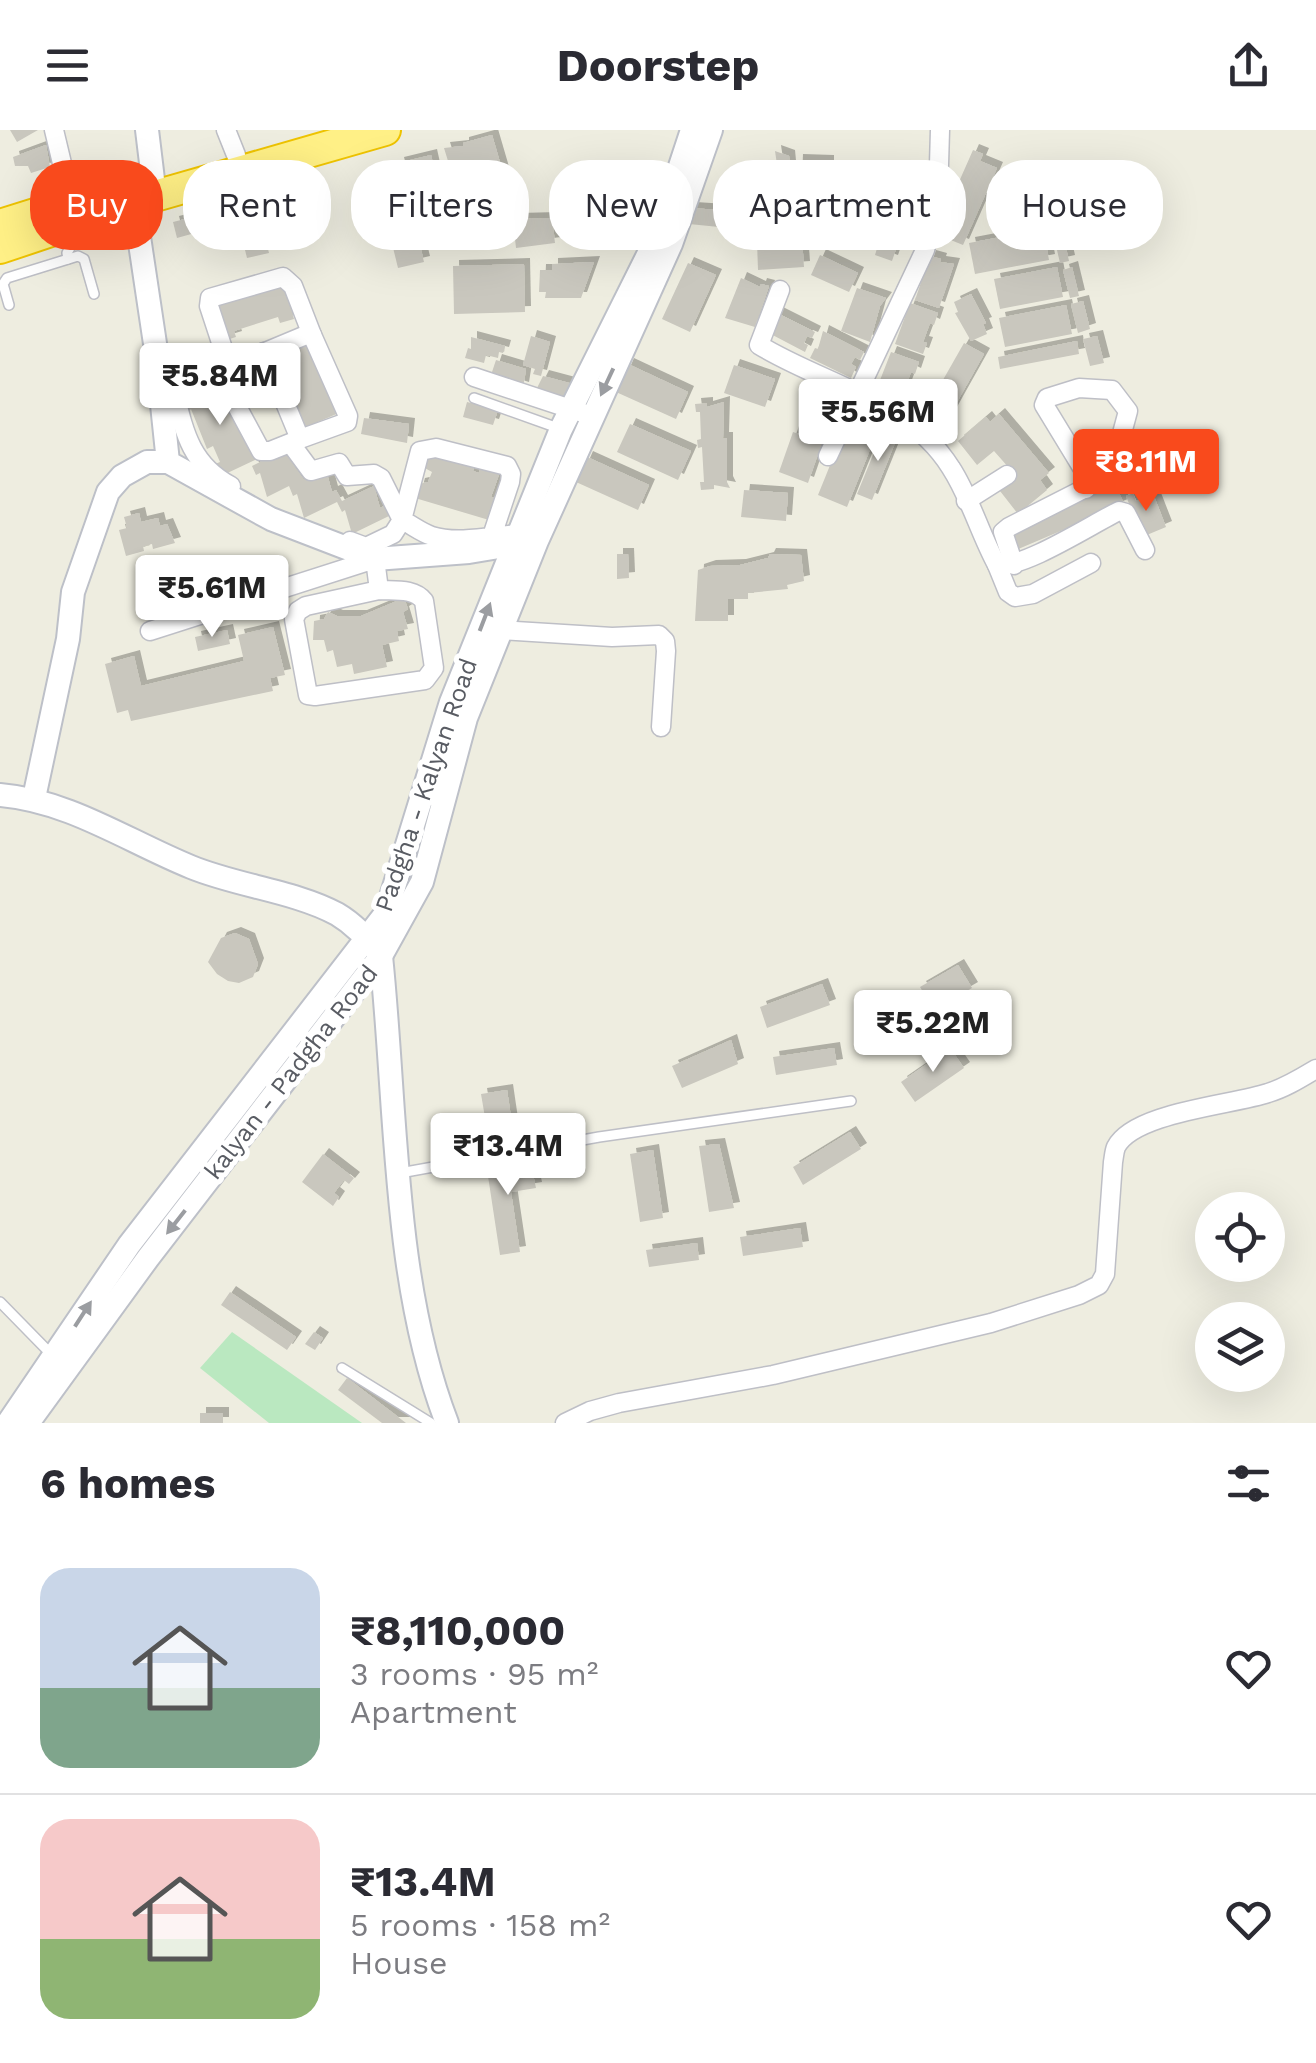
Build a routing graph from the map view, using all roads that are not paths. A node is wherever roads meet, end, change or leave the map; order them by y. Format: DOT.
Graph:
graph roads {
  1 [pos="54,130"];
  2 [pos="147,130"];
  3 [pos="320,130"];
  4 [pos="384,130"];
  5 [pos="692,130"];
  6 [pos="711,130"];
  7 [pos="940,130"];
  8 [pos="231,143"];
  9 [pos="63,160"];
  10 [pos="145,160"];
  11 [pos="684,160"];
  12 [pos="693,172"];
  13 [pos="163,179"];
  14 [pos="163,185"];
  15 [pos="30,220"];
  16 [pos="0,226"];
  17 [pos="30,247"];
  18 [pos="68,250"];
  19 [pos="147,250"];
  20 [pos="659,250"];
  21 [pos="68,259"];
  22 [pos="4,266"];
  23 [pos="780,290"];
  24 [pos="94,294"];
  25 [pos="9,305"];
  26 [pos="312,335"];
  27 [pos="264,352"];
  28 [pos="224,369"];
  29 [pos="474,376"];
  30 [pos="166,390"];
  31 [pos="858,392"];
  32 [pos="474,398"];
  33 [pos="575,418"];
  34 [pos="296,441"];
  35 [pos="828,456"];
  36 [pos="168,462"];
  37 [pos="1120,470"];
  38 [pos="1007,476"];
  39 [pos="1086,482"];
  40 [pos="966,501"];
  41 [pos="402,520"];
  42 [pos="1003,532"];
  43 [pos="980,534"];
  44 [pos="515,539"];
  45 [pos="1145,550"];
  46 [pos="375,559"];
  47 [pos="1090,563"];
  48 [pos="1006,565"];
  49 [pos="379,590"];
  50 [pos="500,630"];
  51 [pos="150,631"];
  52 [pos="457,715"];
  53 [pos="661,727"];
  54 [pos="0,795"];
  55 [pos="34,798"];
  56 [pos="374,947"];
  57 [pos="1316,1069"];
  58 [pos="851,1100"];
  59 [pos="400,1173"];
  60 [pos="138,1252"];
  61 [pos="0,1302"];
  62 [pos="55,1358"];
  63 [pos="342,1368"];
  64 [pos="8,1423"];
  65 [pos="28,1423"];
  66 [pos="430,1423"];
  67 [pos="447,1423"];
  68 [pos="566,1423"];
  1 -- 9 [label="street"];
  2 -- 10 [label="main road"];
  3 -- 8 [label="highway"];
  4 -- 14 [label="highway"];
  5 -- 11 [label="main road"];
  6 -- 12 [label="main road, kalyan - Padgha Road"];
  7 -- 31 [label="street"];
  8 -- 13 [label="highway"];
  15 -- 16 [label="highway"];
  17 -- 22 [label="highway"];
  18 -- 21 [label="lane"];
  19 -- 30 [label="main road"];
  20 -- 33 [label="main road, kalyan - Padgha Road"];
  21 -- 22 [label="lane"];
  21 -- 24 [label="lane"];
  22 -- 25 [label="lane"];
  23 -- 31 [label="street"];
  26 -- 27 [label="street"];
  26 -- 28 [label="street"];
  26 -- 34 [label="street"];
  27 -- 28 [label="street"];
  27 -- 34 [label="street"];
  28 -- 30 [label="street"];
  28 -- 34 [label="street"];
  29 -- 33 [label="street"];
  30 -- 36 [label="main road"];
  30 -- 41 [label="street"];
  31 -- 35 [label="street"];
  31 -- 40 [label="street"];
  32 -- 33 [label="lane"];
  33 -- 44 [label="main road, kalyan - Padgha Road"];
  33 -- 44 [label="main road, Padgha - Kalyan Road"];
  34 -- 41 [label="street"];
  36 -- 46 [label="main road"];
  36 -- 55 [label="main road"];
  37 -- 39 [label="street"];
  38 -- 40 [label="street"];
  39 -- 39 [label="street"];
  39 -- 42 [label="street"];
  40 -- 43 [label="street"];
  41 -- 44 [label="street"];
  41 -- 44 [label="street"];
  42 -- 43 [label="street"];
  42 -- 48 [label="street"];
  43 -- 48 [label="street"];
  44 -- 46 [label="main road"];
  44 -- 50 [label="main road, kalyan - Padgha Road"];
  52 -- 44 [label="main road, Padgha - Kalyan Road, one-way"];
  45 -- 48 [label="street"];
  46 -- 49 [label="street"];
  46 -- 51 [label="street"];
  47 -- 48 [label="street"];
  49 -- 49 [label="street"];
  50 -- 52 [label="main road, kalyan - Padgha Road"];
  50 -- 53 [label="street"];
  52 -- 56 [label="main road, kalyan - Padgha Road"];
  54 -- 55 [label="main road"];
  55 -- 56 [label="main road"];
  56 -- 59 [label="main road"];
  56 -- 60 [label="main road, kalyan - Padgha Road"];
  57 -- 68 [label="street"];
  58 -- 59 [label="lane"];
  59 -- 67 [label="main road"];
  62 -- 60 [label="main road, one-way"];
  60 -- 65 [label="main road, kalyan - Padgha Road"];
  61 -- 62 [label="lane"];
  62 -- 64 [label="main road"];
  63 -- 66 [label="lane"];
}
